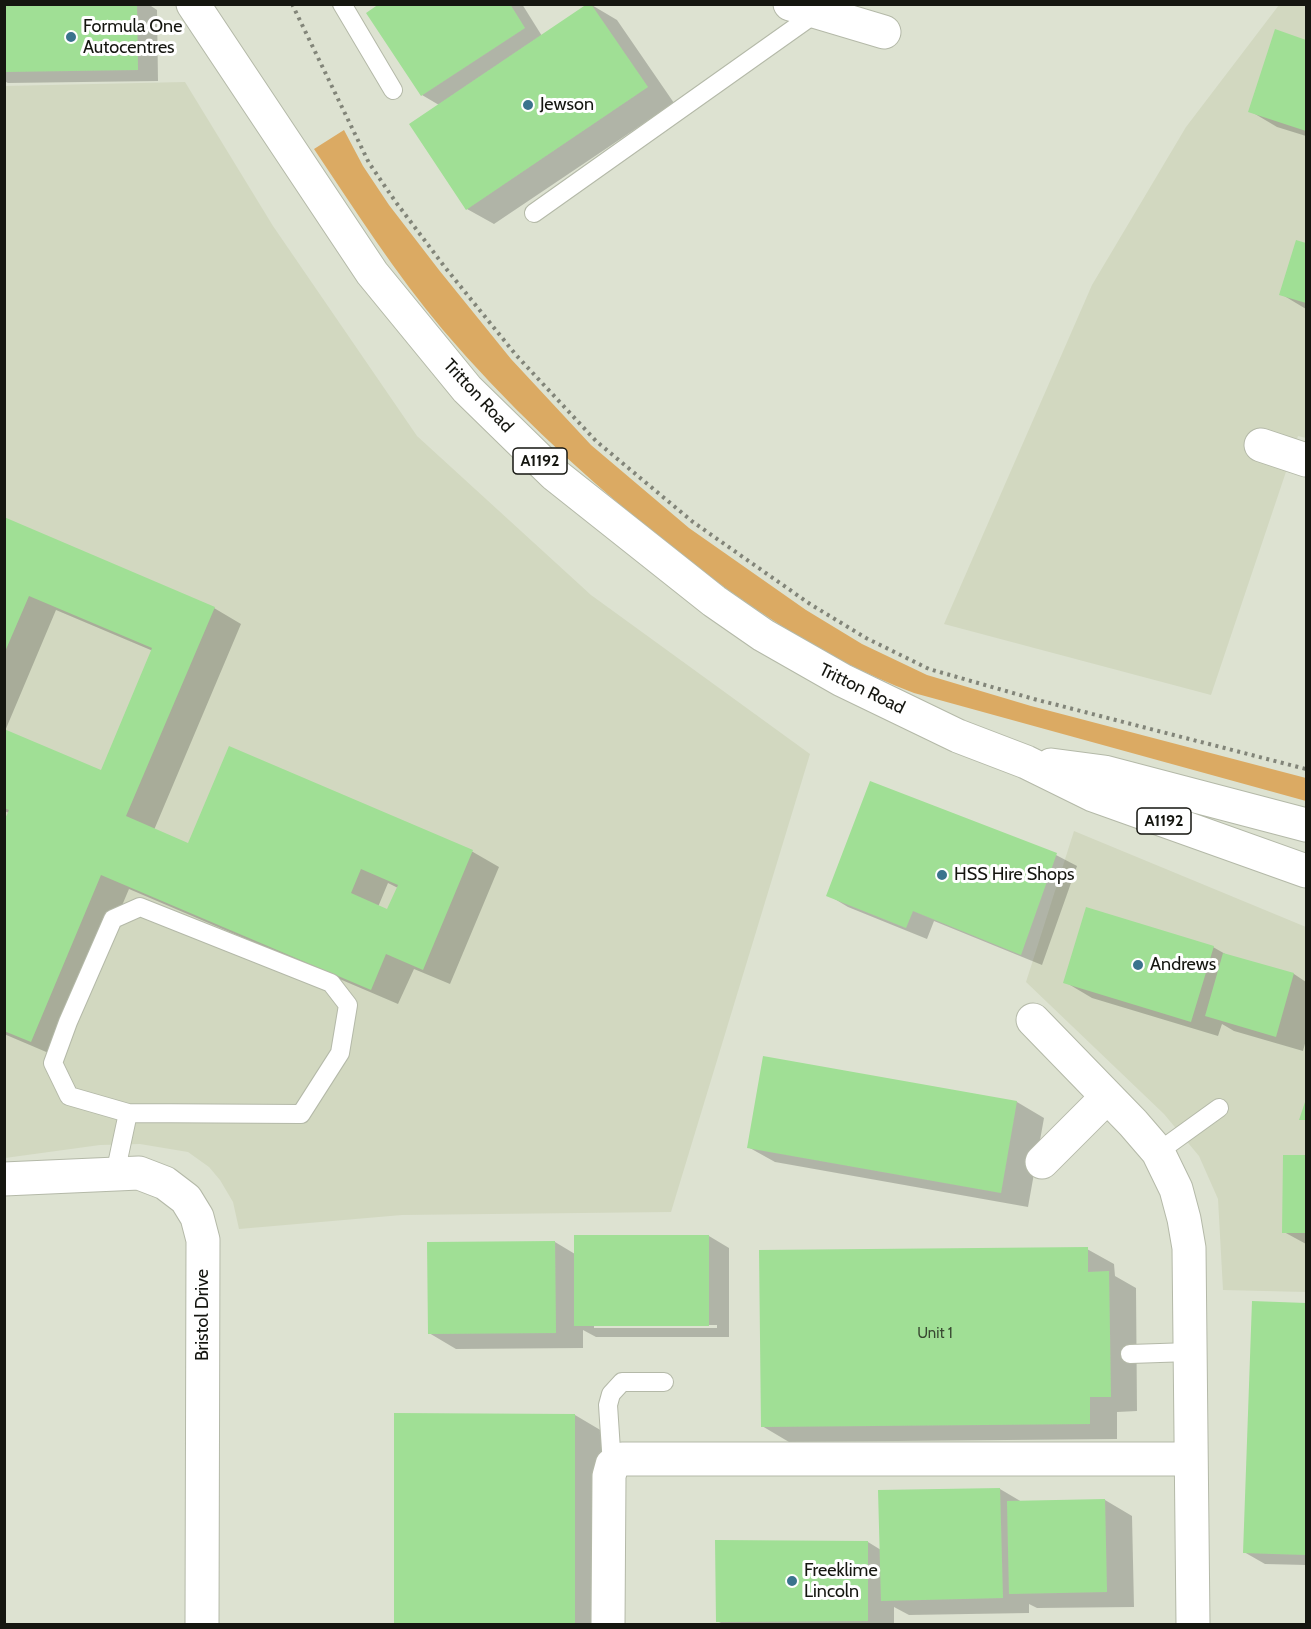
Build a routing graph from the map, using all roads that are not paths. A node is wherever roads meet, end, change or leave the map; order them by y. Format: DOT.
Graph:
graph roads {
  1 [pos="342,4"];
  2 [pos="194,5"];
  3 [pos="803,9"];
  4 [pos="884,32"];
  5 [pos="393,90"];
  6 [pos="534,213"];
  7 [pos="1261,445"];
  8 [pos="1306,460"];
  9 [pos="1026,762"];
  10 [pos="1306,825"];
  11 [pos="1306,871"];
  12 [pos="1033,1020"];
  13 [pos="1107,1097"];
  14 [pos="1218,1108"];
  15 [pos="128,1113"];
  16 [pos="1158,1152"];
  17 [pos="1042,1162"];
  18 [pos="115,1174"];
  19 [pos="4,1179"];
  20 [pos="1190,1352"];
  21 [pos="1130,1354"];
  22 [pos="664,1382"];
  23 [pos="1191,1459"];
  24 [pos="612,1465"];
  25 [pos="202,1624"];
  26 [pos="608,1624"];
  27 [pos="1193,1624"];
  1 -- 5 [label="lane"];
  2 -- 9 [label="street, Tritton Road / A1192"];
  3 -- 4 [label="street"];
  3 -- 6 [label="lane"];
  7 -- 8 [label="street"];
  9 -- 10 [label="street, Tritton Road / A1192"];
  9 -- 11 [label="street, Tritton Road / A1192"];
  12 -- 13 [label="street"];
  13 -- 16 [label="street"];
  13 -- 17 [label="street"];
  14 -- 16 [label="lane"];
  15 -- 15 [label="lane"];
  15 -- 18 [label="lane"];
  16 -- 20 [label="street"];
  18 -- 19 [label="street, Bristol Drive"];
  18 -- 25 [label="street, Bristol Drive"];
  20 -- 21 [label="lane"];
  20 -- 23 [label="street"];
  22 -- 24 [label="lane"];
  23 -- 24 [label="street"];
  23 -- 27 [label="street"];
  24 -- 26 [label="street"];
}
